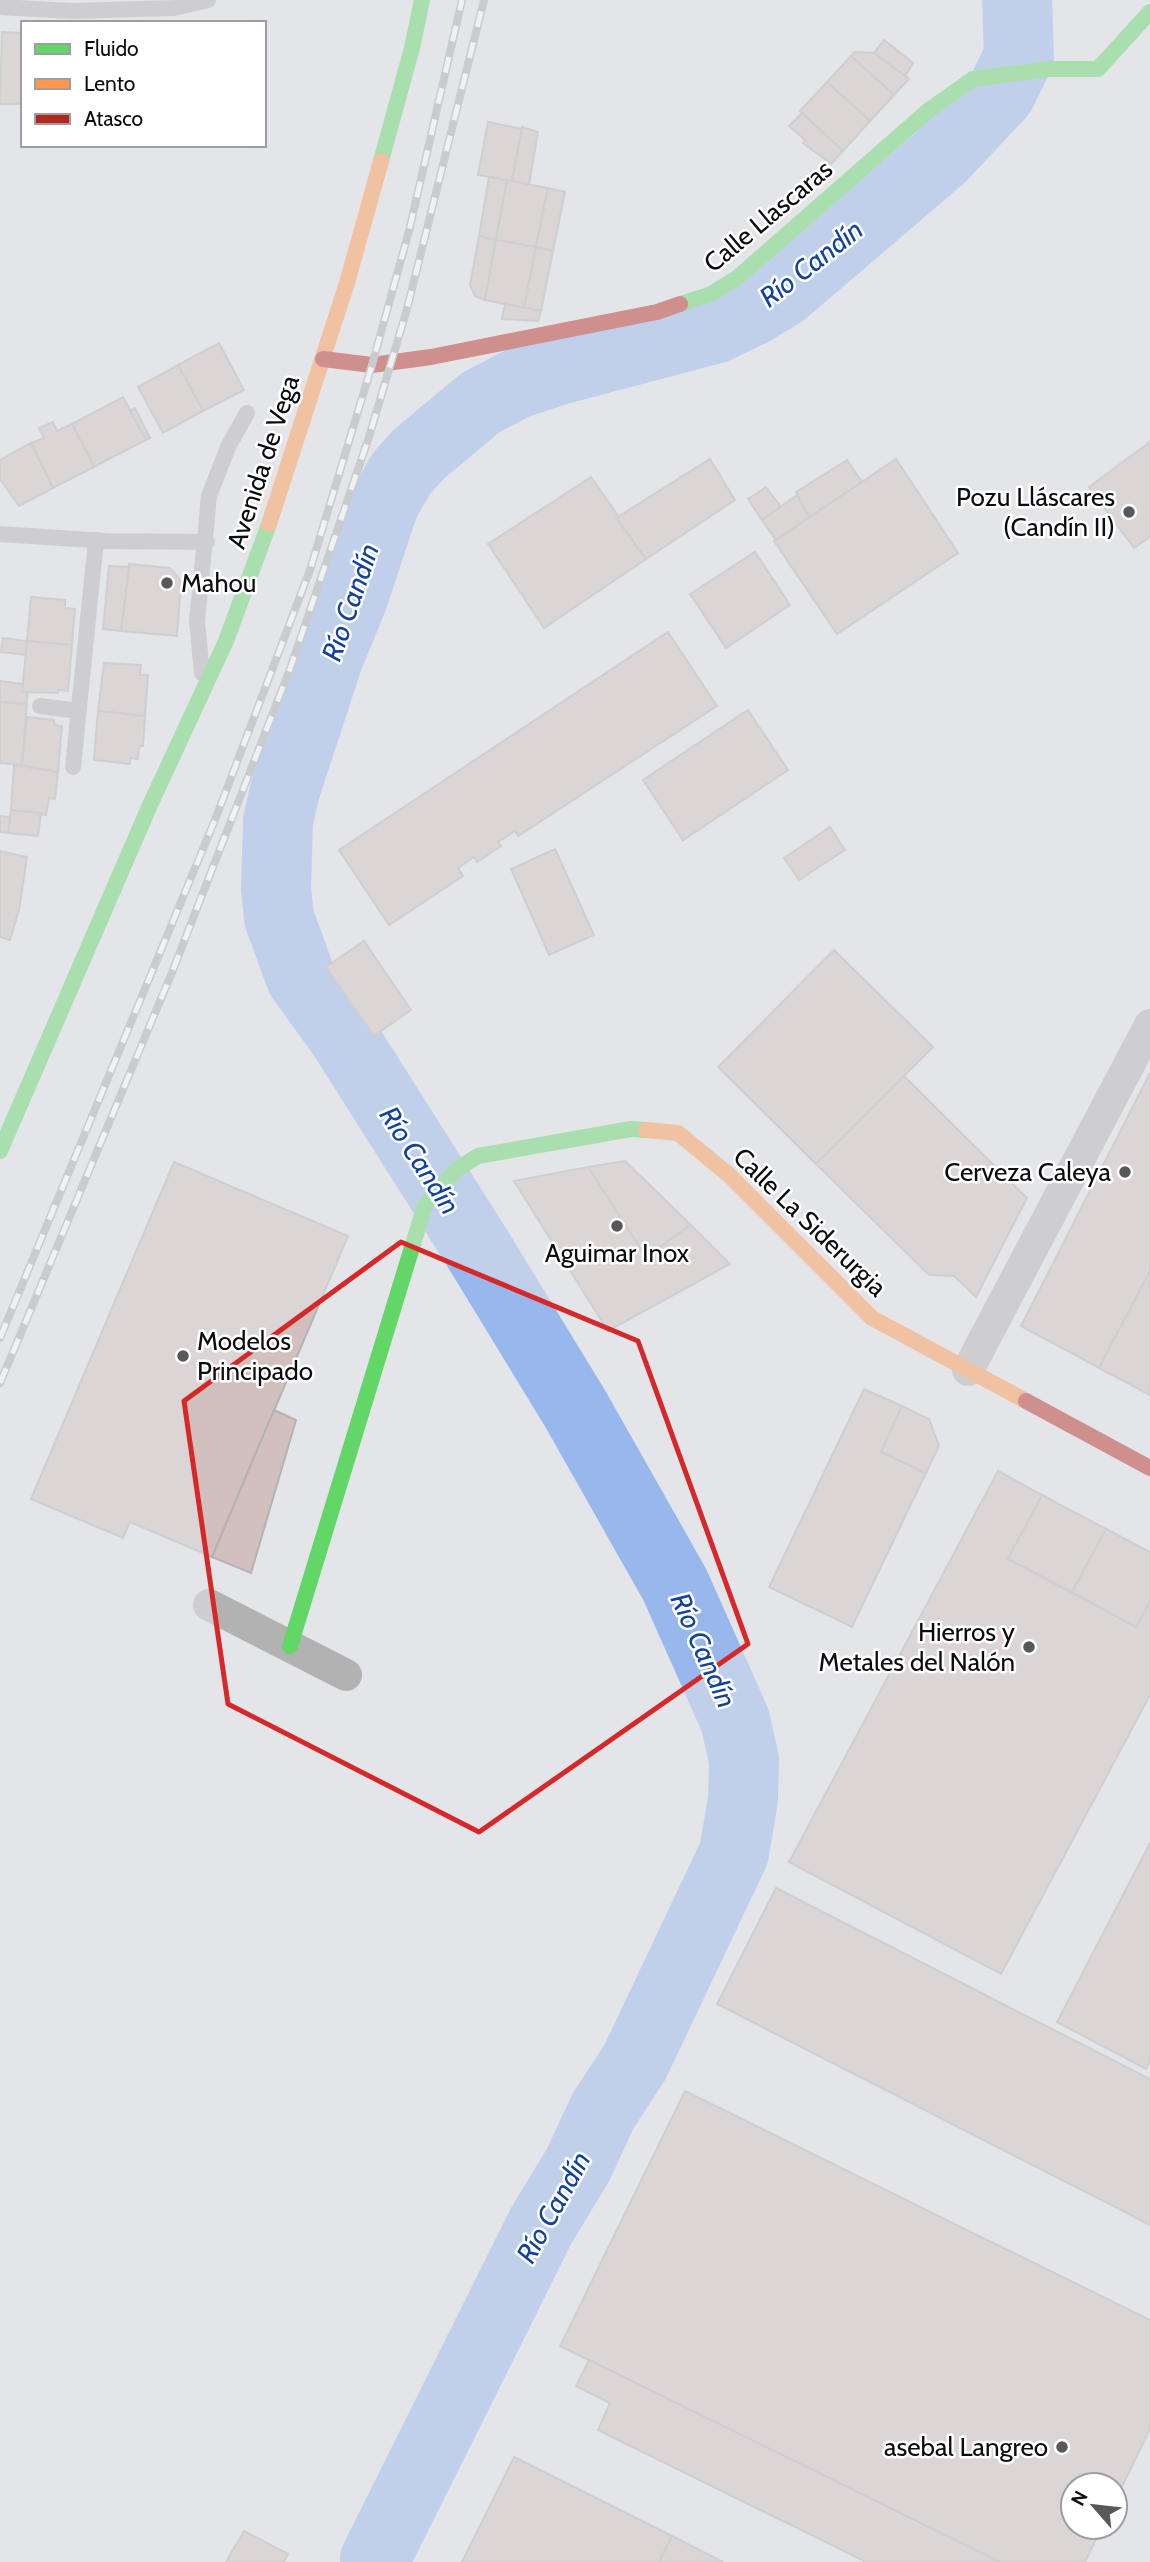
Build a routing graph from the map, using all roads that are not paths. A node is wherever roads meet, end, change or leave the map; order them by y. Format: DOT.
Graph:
graph roads {
  1 [pos="208,0"];
  2 [pos="422,0"];
  3 [pos="0,7"];
  4 [pos="1150,12"];
  5 [pos="323,359"];
  6 [pos="247,413"];
  7 [pos="0,534"];
  8 [pos="96,540"];
  9 [pos="207,542"];
  10 [pos="204,689"];
  11 [pos="40,706"];
  12 [pos="79,711"];
  13 [pos="74,767"];
  14 [pos="1150,1025"];
  15 [pos="0,1151"];
  16 [pos="968,1370"];
  17 [pos="1150,1468"];
  18 [pos="209,1605"];
  19 [pos="290,1646"];
  20 [pos="346,1675"];
  1 -- 3 [label="lane"];
  2 -- 5 [label="street, Avenida de Vega"];
  4 -- 5 [label="street, Calle Llascaras"];
  5 -- 10 [label="street, Avenida de Vega"];
  6 -- 9 [label="lane"];
  7 -- 8 [label="lane"];
  8 -- 9 [label="lane"];
  8 -- 12 [label="lane"];
  9 -- 10 [label="lane"];
  10 -- 15 [label="street, Avenida de Vega"];
  11 -- 12 [label="lane"];
  12 -- 13 [label="lane"];
  14 -- 16 [label="street"];
  16 -- 17 [label="street, Calle La Siderurgia"];
  16 -- 19 [label="street, Calle La Siderurgia"];
  18 -- 19 [label="street"];
  19 -- 20 [label="street"];
}
